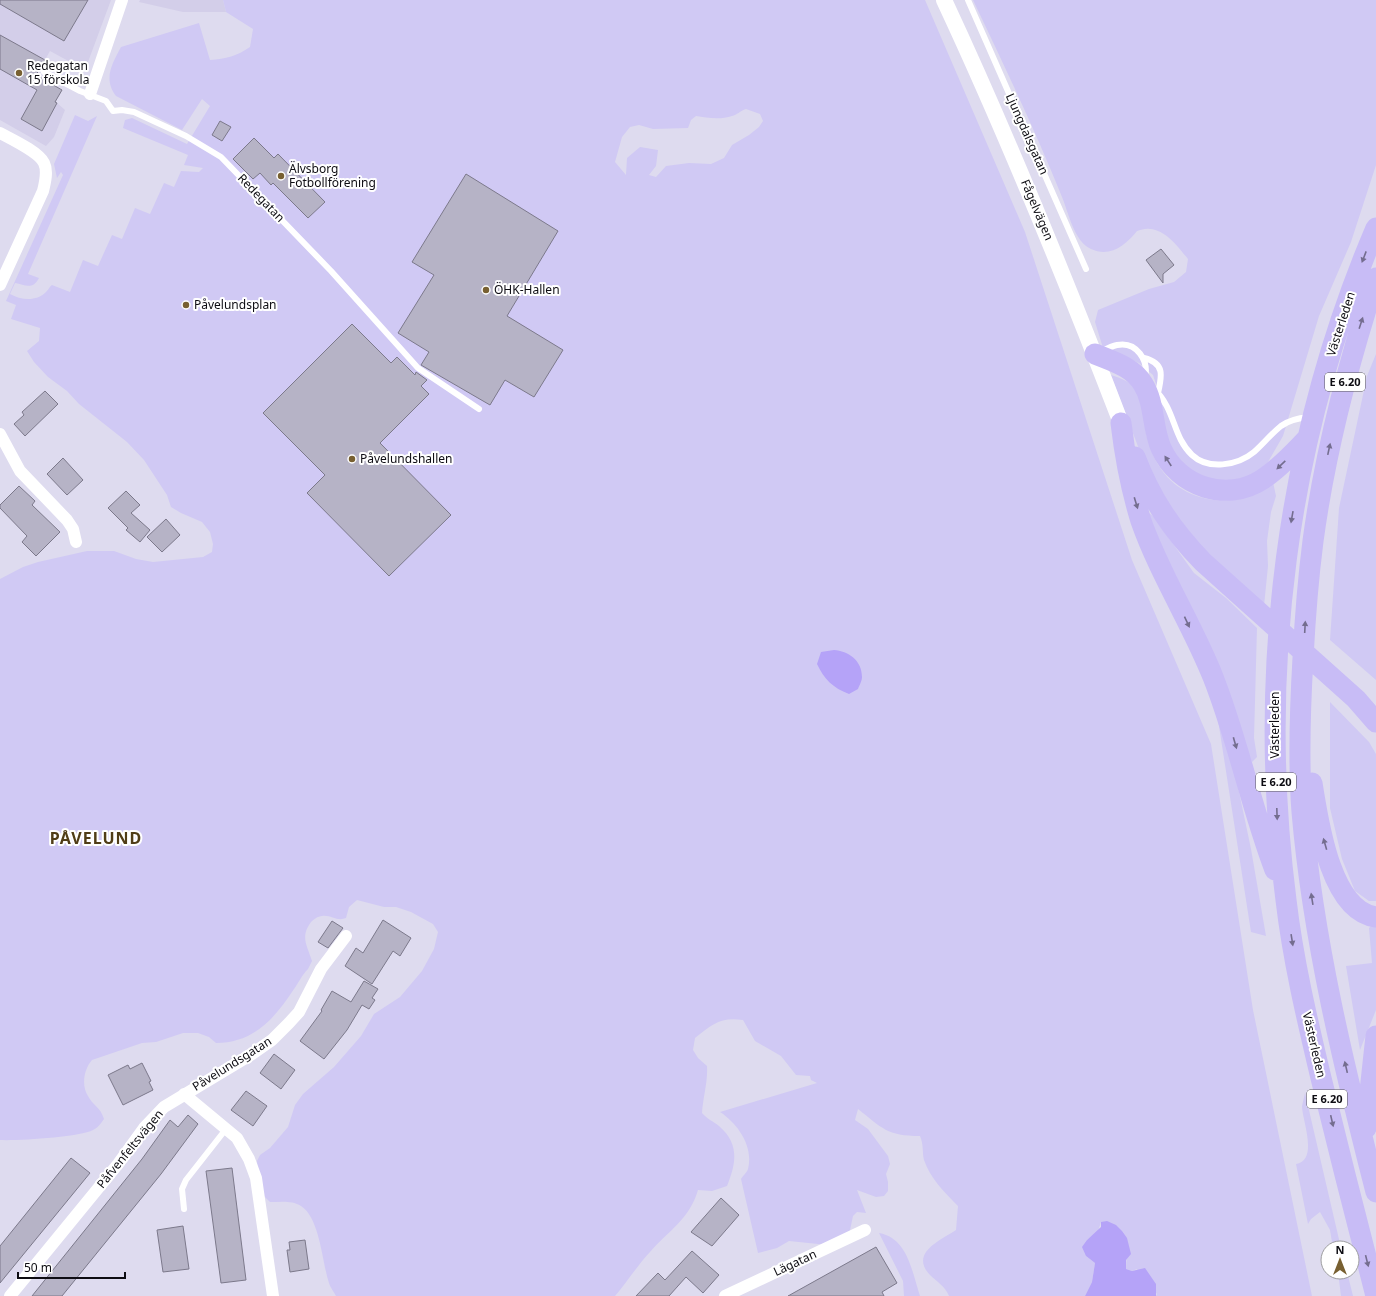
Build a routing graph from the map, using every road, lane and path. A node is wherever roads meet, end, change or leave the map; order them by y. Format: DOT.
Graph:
graph roads {
  1 [pos="122,0"];
  2 [pos="944,0"];
  3 [pos="968,0"];
  4 [pos="44,72"];
  5 [pos="90,94"];
  6 [pos="0,133"];
  7 [pos="1376,228"];
  8 [pos="1086,269"];
  9 [pos="1376,278"];
  10 [pos="0,285"];
  11 [pos="1095,354"];
  12 [pos="1144,358"];
  13 [pos="1151,388"];
  14 [pos="479,409"];
  15 [pos="1314,416"];
  16 [pos="1121,423"];
  17 [pos="0,434"];
  18 [pos="1309,438"];
  19 [pos="76,542"];
  20 [pos="1300,708"];
  21 [pos="1376,722"];
  22 [pos="1286,901"];
  23 [pos="1376,918"];
  24 [pos="346,936"];
  25 [pos="1376,1036"];
  26 [pos="184,1094"];
  27 [pos="226,1129"];
  28 [pos="1364,1146"];
  29 [pos="1376,1192"];
  30 [pos="184,1209"];
  31 [pos="865,1230"];
  32 [pos="10,1296"];
  33 [pos="273,1296"];
  34 [pos="725,1296"];
  35 [pos="1376,1296"];
  1 -- 5 [label="street"];
  2 -- 11 [label="street, Fågelvägen"];
  3 -- 8 [label="lane, Ljungdalsgatan"];
  4 -- 5 [label="lane"];
  5 -- 14 [label="lane, Redegatan"];
  6 -- 10 [label="street"];
  7 -- 15 [label="highway, Västerleden / E 6.20, one-way"];
  20 -- 9 [label="highway, Västerleden / E 6.20, one-way"];
  11 -- 12 [label="lane"];
  11 -- 13 [label="highway"];
  11 -- 16 [label="street, Fågelvägen"];
  12 -- 13 [label="lane"];
  12 -- 13 [label="lane"];
  13 -- 15 [label="lane"];
  18 -- 13 [label="highway, one-way"];
  15 -- 18 [label="highway, Västerleden / E 6.20"];
  16 -- 21 [label="highway"];
  16 -- 22 [label="highway, one-way"];
  17 -- 19 [label="street"];
  18 -- 22 [label="highway, Västerleden / E 6.20, one-way"];
  23 -- 20 [label="highway, one-way"];
  28 -- 20 [label="highway, Västerleden / E 6.20, one-way"];
  22 -- 35 [label="highway, Västerleden / E 6.20, one-way"];
  24 -- 26 [label="street, Påvelundsgatan"];
  25 -- 28 [label="highway"];
  26 -- 27 [label="street"];
  26 -- 32 [label="street, Påfvenfeltsvägen"];
  27 -- 30 [label="lane"];
  27 -- 33 [label="street"];
  28 -- 29 [label="highway, Västerleden / E 6.20"];
  31 -- 34 [label="street, Lägatan"];
}
